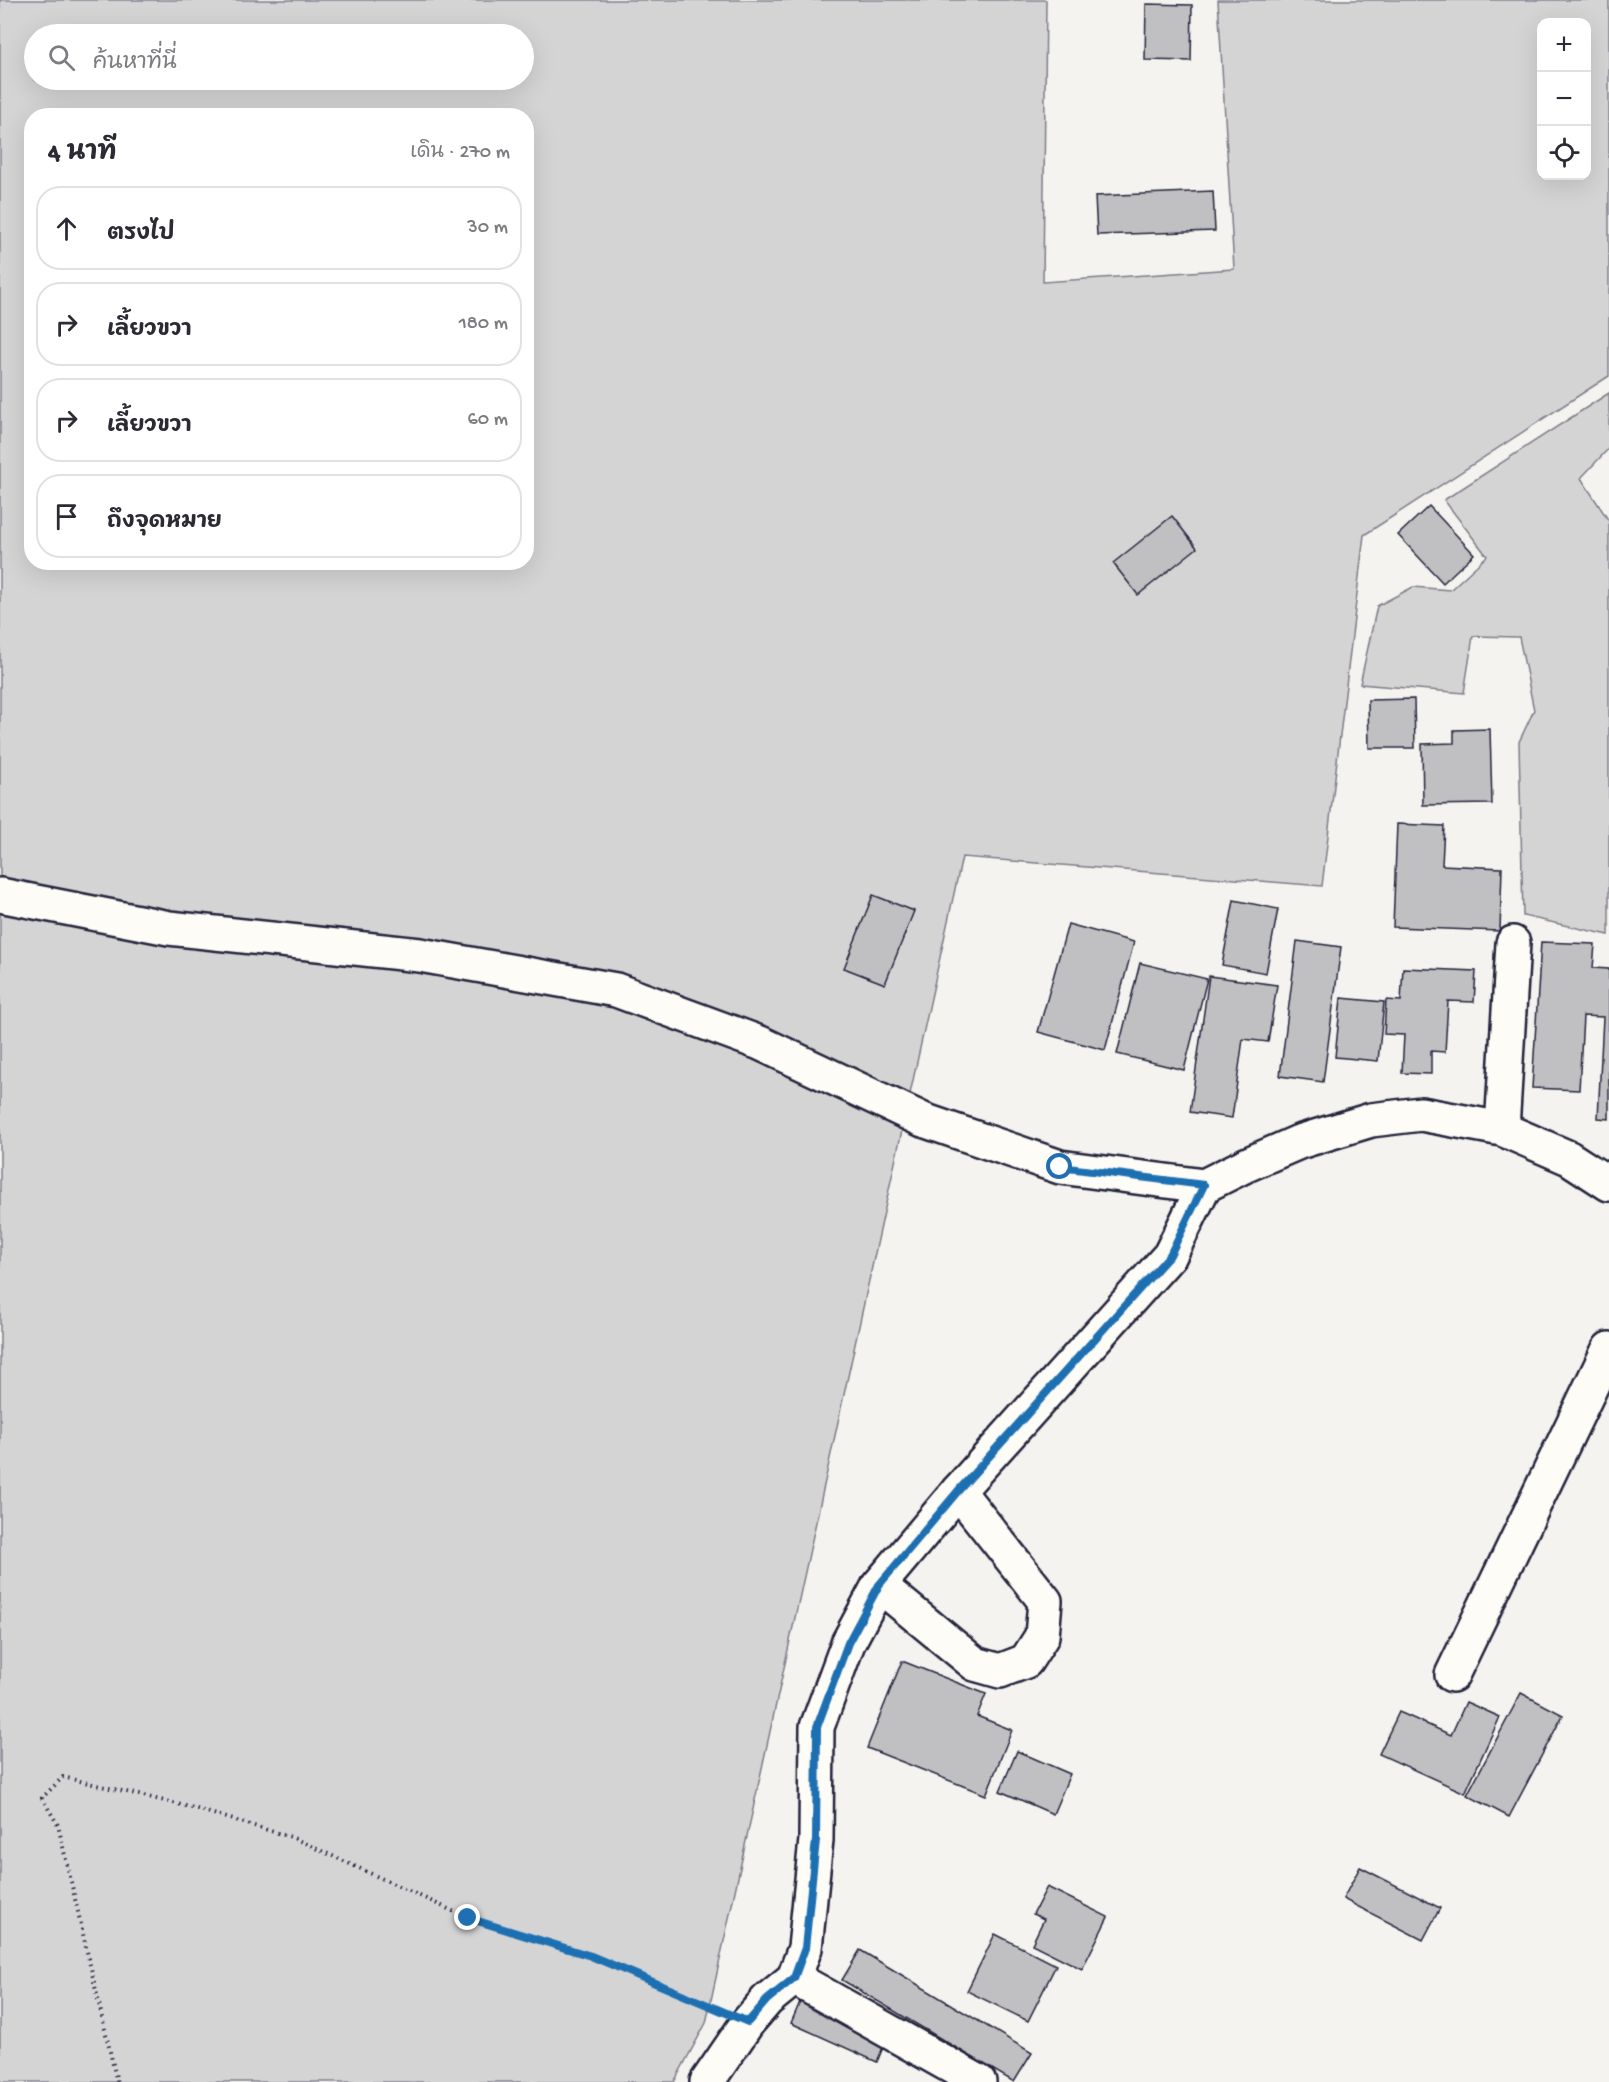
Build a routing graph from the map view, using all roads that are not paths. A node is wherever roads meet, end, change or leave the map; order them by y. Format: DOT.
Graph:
graph roads {
  1 [pos="0,895"];
  2 [pos="1513,943"];
  3 [pos="1502,1129"];
  4 [pos="1609,1184"];
  5 [pos="1204,1185"];
  6 [pos="1609,1349"];
  7 [pos="958,1491"];
  8 [pos="879,1585"];
  9 [pos="1452,1675"];
  10 [pos="794,1978"];
  11 [pos="707,2082"];
  12 [pos="979,2082"];
  1 -- 5 [label="street"];
  2 -- 3 [label="street"];
  3 -- 4 [label="street"];
  3 -- 5 [label="street"];
  5 -- 7 [label="street"];
  6 -- 9 [label="street"];
  7 -- 8 [label="street"];
  7 -- 8 [label="street"];
  8 -- 10 [label="street"];
  10 -- 11 [label="street"];
  10 -- 12 [label="street"];
}
